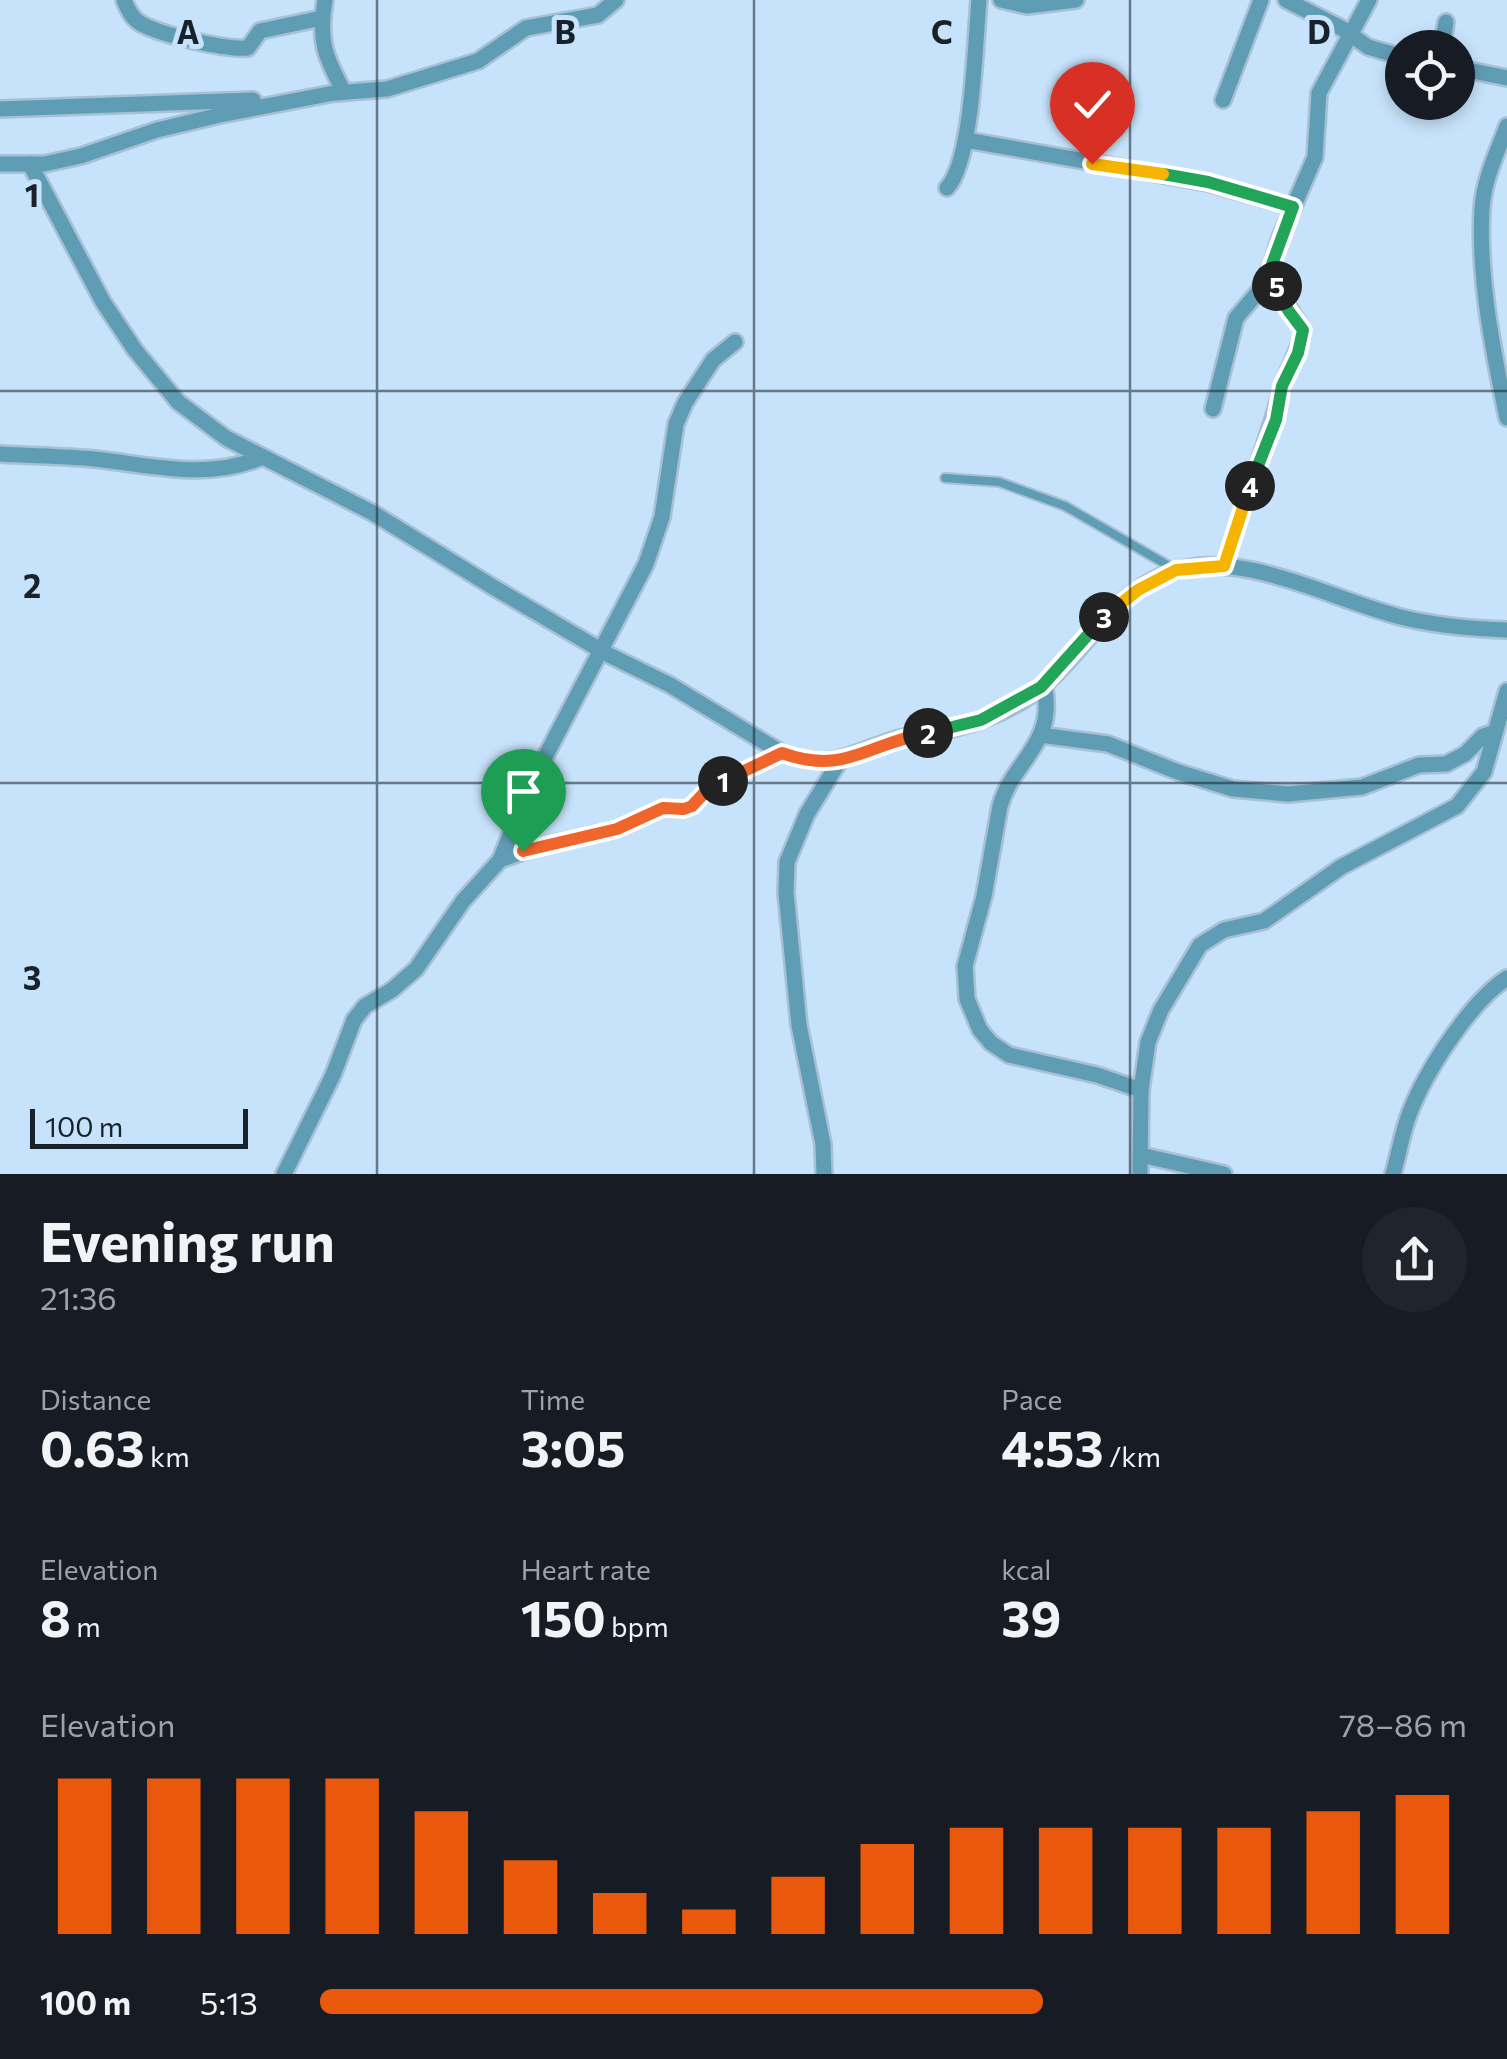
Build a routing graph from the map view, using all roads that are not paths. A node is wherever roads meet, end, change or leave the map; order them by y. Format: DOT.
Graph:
graph roads {
  1 [pos="124,0"];
  2 [pos="325,0"];
  3 [pos="616,0"];
  4 [pos="979,0"];
  5 [pos="1000,0"];
  6 [pos="1076,0"];
  7 [pos="1261,0"];
  8 [pos="1286,0"];
  9 [pos="1369,0"];
  10 [pos="322,18"];
  11 [pos="1446,22"];
  12 [pos="1445,30"];
  13 [pos="1350,34"];
  14 [pos="1385,52"];
  15 [pos="1475,71"];
  16 [pos="1507,78"];
  17 [pos="338,93"];
  18 [pos="1223,100"];
  19 [pos="0,109"];
  20 [pos="1507,126"];
  21 [pos="966,140"];
  22 [pos="0,164"];
  23 [pos="30,164"];
  24 [pos="1488,176"];
  25 [pos="1507,180"];
  26 [pos="947,188"];
  27 [pos="1293,207"];
  28 [pos="1271,267"];
  29 [pos="735,342"];
  30 [pos="1501,345"];
  31 [pos="1212,409"];
  32 [pos="1507,418"];
  33 [pos="0,454"];
  34 [pos="262,457"];
  35 [pos="944,478"];
  36 [pos="1224,566"];
  37 [pos="1176,570"];
  38 [pos="1507,630"];
  39 [pos="602,650"];
  40 [pos="1044,685"];
  41 [pos="1507,691"];
  42 [pos="1495,732"];
  43 [pos="1040,736"];
  44 [pos="782,753"];
  45 [pos="840,760"];
  46 [pos="500,860"];
  47 [pos="1507,978"];
  48 [pos="1141,1090"];
  49 [pos="1141,1155"];
  50 [pos="284,1174"];
  51 [pos="824,1174"];
  52 [pos="1140,1174"];
  53 [pos="1224,1174"];
  54 [pos="1393,1174"];
  1 -- 10 [label="street"];
  2 -- 10 [label="street"];
  3 -- 17 [label="street"];
  4 -- 21 [label="street"];
  5 -- 6 [label="street"];
  7 -- 18 [label="street"];
  8 -- 13 [label="street"];
  9 -- 13 [label="street"];
  10 -- 17 [label="street"];
  11 -- 12 [label="street"];
  13 -- 14 [label="street"];
  13 -- 27 [label="street"];
  15 -- 16 [label="street"];
  17 -- 19 [label="street"];
  17 -- 23 [label="street"];
  20 -- 24 [label="street"];
  21 -- 26 [label="street"];
  21 -- 27 [label="street"];
  22 -- 23 [label="street"];
  23 -- 34 [label="street"];
  24 -- 25 [label="street"];
  24 -- 30 [label="street"];
  27 -- 28 [label="street"];
  28 -- 31 [label="street"];
  28 -- 36 [label="street"];
  29 -- 39 [label="street"];
  30 -- 32 [label="street"];
  33 -- 34 [label="street"];
  34 -- 39 [label="street"];
  35 -- 37 [label="lane"];
  36 -- 37 [label="street"];
  36 -- 38 [label="street"];
  37 -- 40 [label="street"];
  39 -- 44 [label="street"];
  39 -- 46 [label="street"];
  40 -- 43 [label="street"];
  40 -- 45 [label="street"];
  41 -- 42 [label="street"];
  42 -- 43 [label="street"];
  42 -- 48 [label="street"];
  43 -- 48 [label="street"];
  44 -- 45 [label="street"];
  44 -- 46 [label="street"];
  45 -- 51 [label="street"];
  46 -- 50 [label="street"];
  47 -- 54 [label="street"];
  48 -- 49 [label="street"];
  49 -- 52 [label="street"];
  49 -- 53 [label="street"];
}
